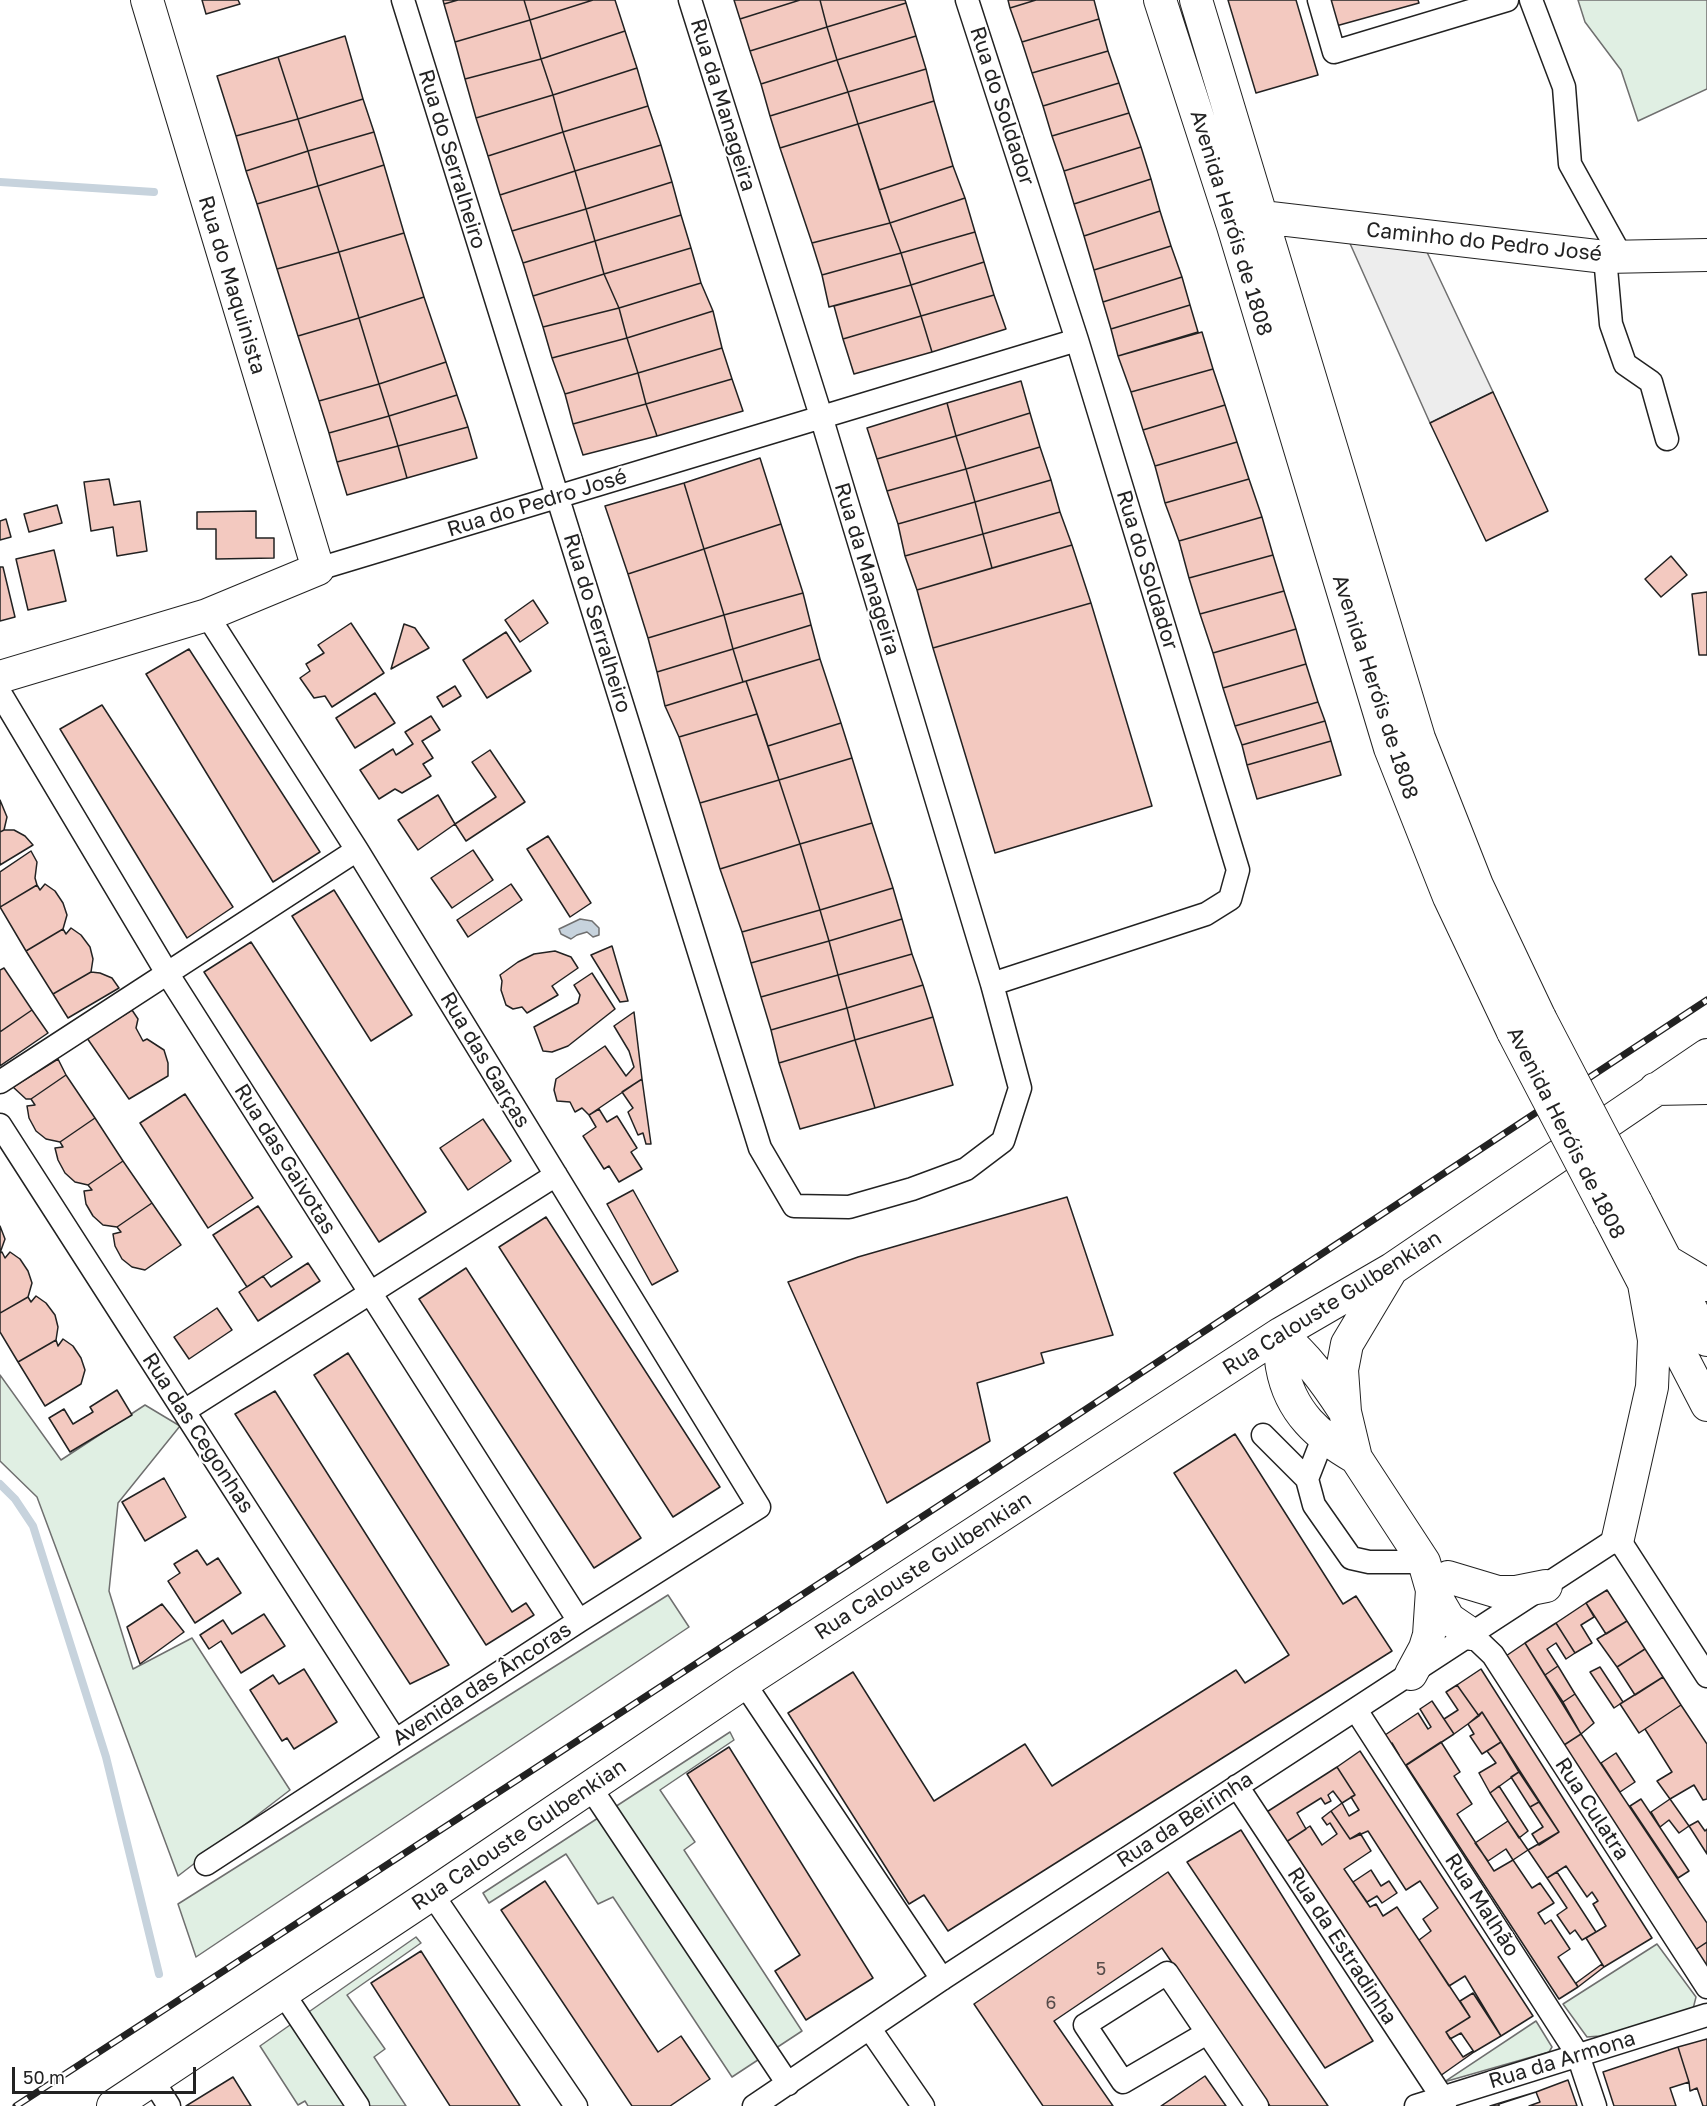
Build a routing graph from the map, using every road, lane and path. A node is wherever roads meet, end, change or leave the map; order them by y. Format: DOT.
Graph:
graph roads {
  1 [pos="147,0"];
  2 [pos="403,0"];
  3 [pos="690,0"];
  4 [pos="967,0"];
  5 [pos="1160,0"];
  6 [pos="1196,0"];
  7 [pos="1319,0"];
  8 [pos="1507,0"];
  9 [pos="1531,0"];
  10 [pos="1262,217"];
  11 [pos="1707,255"];
  12 [pos="1613,257"];
  13 [pos="1077,340"];
  14 [pos="820,416"];
  15 [pos="1667,439"];
  16 [pos="557,497"];
  17 [pos="318,569"];
  18 [pos="207,615"];
  19 [pos="0,677"];
  20 [pos="0,693"];
  21 [pos="357,850"];
  22 [pos="167,973"];
  23 [pos="992,984"];
  24 [pos="1527,1025"];
  25 [pos="1707,1055"];
  26 [pos="0,1082"];
  27 [pos="1707,1088"];
  28 [pos="1654,1089"];
  29 [pos="0,1125"];
  30 [pos="1003,1141"];
  31 [pos="556,1175"];
  32 [pos="1623,1209"];
  33 [pos="1665,1260"];
  34 [pos="1392,1269"];
  35 [pos="1644,1284"];
  36 [pos="1707,1285"];
  37 [pos="371,1294"];
  38 [pos="1280,1334"];
  39 [pos="1707,1340"];
  40 [pos="1223,1371"];
  41 [pos="1292,1400"];
  42 [pos="1707,1405"];
  43 [pos="184,1411"];
  44 [pos="1345,1412"];
  45 [pos="1263,1435"];
  46 [pos="1323,1438"];
  47 [pos="1356,1458"];
  48 [pos="1307,1479"];
  49 [pos="759,1507"];
  50 [pos="1618,1538"];
  51 [pos="1435,1576"];
  52 [pos="1546,1586"];
  53 [pos="579,1621"];
  54 [pos="1471,1634"];
  55 [pos="1411,1674"];
  56 [pos="1707,1676"];
  57 [pos="744,1683"];
  58 [pos="1356,1710"];
  59 [pos="395,1740"];
  60 [pos="1237,1786"];
  61 [pos="590,1787"];
  62 [pos="206,1864"];
  63 [pos="432,1894"];
  64 [pos="942,1979"];
  65 [pos="1707,1987"];
  66 [pos="283,1993"];
  67 [pos="1707,2015"];
  68 [pos="870,2030"];
  69 [pos="1207,2033"];
  70 [pos="1578,2055"];
  71 [pos="148,2082"];
  72 [pos="788,2084"];
  73 [pos="1443,2102"];
  74 [pos="113,2106"];
  75 [pos="169,2106"];
  76 [pos="358,2106"];
  77 [pos="576,2106"];
  78 [pos="754,2106"];
  79 [pos="923,2106"];
  80 [pos="1257,2106"];
  81 [pos="1416,2106"];
  82 [pos="1595,2106"];
  1 -- 17 [label="street, Rua do Maquinista"];
  2 -- 16 [label="street, Rua do Serralheiro"];
  3 -- 14 [label="street, Rua da Manageira"];
  4 -- 13 [label="street, Rua do Soldador"];
  5 -- 24 [label="street, Avenida Heróis de 1808"];
  6 -- 10 [label="street, Avenida Heróis de 1808"];
  7 -- 8 [label="street"];
  9 -- 12 [label="street"];
  10 -- 12 [label="street, Caminho do Pedro José"];
  10 -- 24 [label="street, Avenida Heróis de 1808"];
  11 -- 12 [label="street, Caminho do Pedro José"];
  12 -- 15 [label="street"];
  13 -- 14 [label="street, Rua do Pedro José"];
  13 -- 23 [label="street, Rua do Soldador"];
  14 -- 16 [label="street, Rua do Pedro José"];
  14 -- 23 [label="street, Rua da Manageira"];
  16 -- 17 [label="street, Rua do Pedro José"];
  16 -- 30 [label="street, Rua do Serralheiro"];
  17 -- 18 [label="street, Rua do Pedro José"];
  18 -- 19 [label="street, Rua do Pedro José"];
  18 -- 21 [label="street, Rua das Garças"];
  20 -- 22 [label="street, Rua das Gaivotas"];
  21 -- 22 [label="street"];
  21 -- 31 [label="street, Rua das Garças"];
  22 -- 26 [label="street"];
  22 -- 37 [label="street, Rua das Gaivotas"];
  23 -- 30 [label="street, Rua da Manageira"];
  24 -- 32 [label="street, Avenida Heróis de 1808, bridge"];
  25 -- 28 [label="street, Rua Calouste Gulbenkian"];
  27 -- 28 [label="street"];
  28 -- 34 [label="street, Rua Calouste Gulbenkian"];
  29 -- 43 [label="street, Rua das Cegonhas"];
  31 -- 37 [label="street"];
  31 -- 49 [label="street, Rua das Garças"];
  32 -- 33 [label="street, Avenida Heróis de 1808"];
  32 -- 35 [label="street, Avenida Heróis de 1808"];
  33 -- 36 [label="street"];
  33 -- 39 [label="street, Avenida Heróis de 1808"];
  34 -- 38 [label="street, Rua Calouste Gulbenkian"];
  34 -- 44 [label="street"];
  35 -- 42 [label="street, Avenida Heróis de 1808"];
  35 -- 50 [label="street"];
  37 -- 43 [label="street"];
  37 -- 53 [label="street, Rua das Gaivotas"];
  38 -- 40 [label="street, Rua Calouste Gulbenkian"];
  38 -- 41 [label="street"];
  38 -- 44 [label="street"];
  40 -- 41 [label="street"];
  40 -- 57 [label="street, Rua Calouste Gulbenkian"];
  41 -- 46 [label="street"];
  43 -- 59 [label="street, Rua das Cegonhas"];
  44 -- 47 [label="street"];
  45 -- 48 [label="street"];
  46 -- 47 [label="street"];
  46 -- 48 [label="street"];
  47 -- 51 [label="street"];
  48 -- 51 [label="street"];
  49 -- 53 [label="street, Avenida das Âncoras"];
  50 -- 52 [label="street, Rua da Beirinha"];
  50 -- 56 [label="street"];
  51 -- 52 [label="street"];
  51 -- 54 [label="street"];
  51 -- 55 [label="street"];
  52 -- 54 [label="street, Rua da Beirinha"];
  53 -- 59 [label="street, Avenida das Âncoras"];
  54 -- 55 [label="street, Rua da Beirinha"];
  54 -- 65 [label="street, Rua Culatra"];
  55 -- 58 [label="street, Rua da Beirinha"];
  57 -- 61 [label="street, Rua Calouste Gulbenkian"];
  57 -- 64 [label="street"];
  58 -- 60 [label="street, Rua da Beirinha"];
  58 -- 70 [label="street, Rua Malhão"];
  59 -- 62 [label="street, Avenida das Âncoras"];
  60 -- 64 [label="street, Rua da Beirinha"];
  60 -- 73 [label="street, Rua da Estradinha"];
  61 -- 63 [label="street, Rua Calouste Gulbenkian"];
  61 -- 72 [label="street"];
  63 -- 66 [label="street, Rua Calouste Gulbenkian"];
  63 -- 77 [label="street"];
  64 -- 68 [label="street, Rua da Beirinha"];
  66 -- 71 [label="street, Rua Calouste Gulbenkian"];
  66 -- 76 [label="street"];
  67 -- 70 [label="street, Rua da Armona"];
  68 -- 72 [label="street, Rua da Beirinha"];
  68 -- 79 [label="street"];
  69 -- 69 [label="street"];
  69 -- 80 [label="street"];
  70 -- 73 [label="street, Rua da Armona"];
  70 -- 82 [label="street, Rua Malhão"];
  71 -- 74 [label="street, Rua Calouste Gulbenkian"];
  71 -- 75 [label="street"];
  72 -- 78 [label="street, Rua da Beirinha"];
  73 -- 81 [label="street, Rua da Armona"];
}
